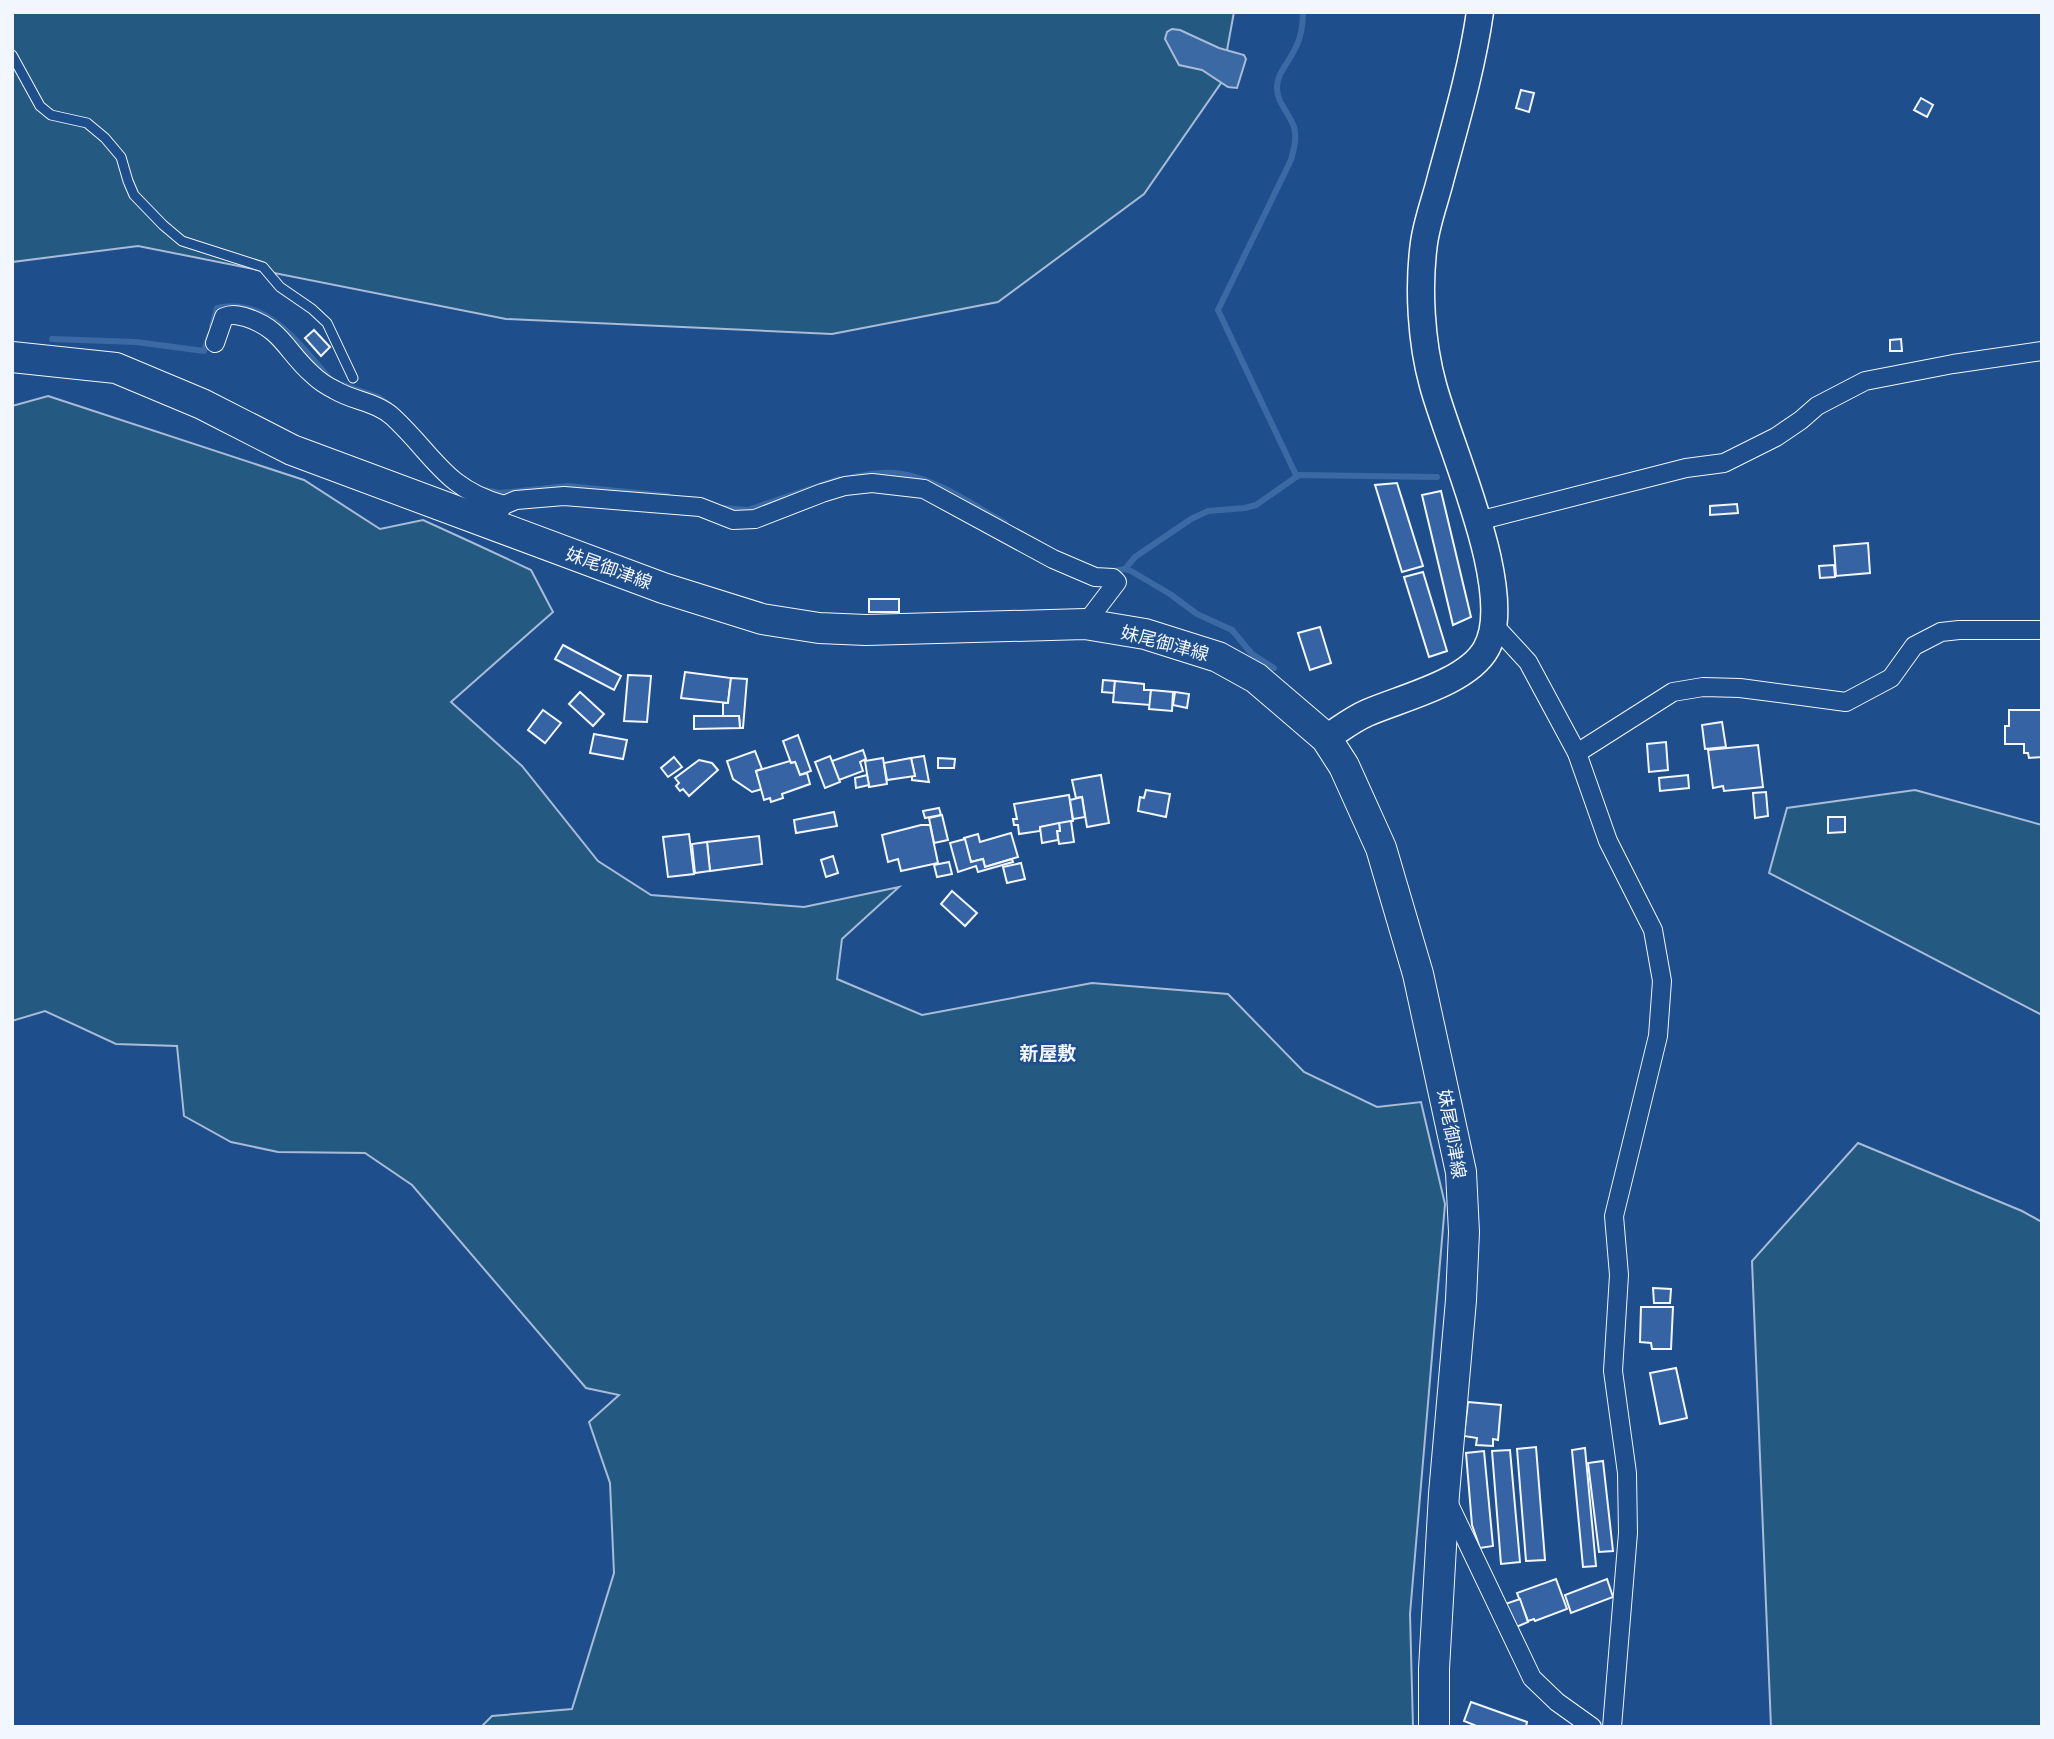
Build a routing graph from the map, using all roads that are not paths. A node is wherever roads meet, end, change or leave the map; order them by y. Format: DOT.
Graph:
graph roads {
  1 [pos="1480,12"];
  2 [pos="12,55"];
  3 [pos="215,343"];
  4 [pos="2042,351"];
  5 [pos="12,357"];
  6 [pos="353,378"];
  7 [pos="348,396"];
  8 [pos="497,514"];
  9 [pos="1478,521"];
  10 [pos="1085,624"];
  11 [pos="1494,625"];
  12 [pos="2042,630"];
  13 [pos="1326,738"];
  14 [pos="1577,753"];
  15 [pos="1444,1494"];
  16 [pos="1434,1727"];
  17 [pos="1592,1727"];
  18 [pos="1612,1727"];
  1 -- 9 [label="street"];
  2 -- 6 [label="lane"];
  3 -- 7 [label="street"];
  4 -- 9 [label="street"];
  5 -- 8 [label="main road, 妹尾御津線"];
  6 -- 7 [label="street"];
  7 -- 8 [label="street"];
  8 -- 10 [label="main road, 妹尾御津線"];
  8 -- 10 [label="street"];
  9 -- 11 [label="street"];
  10 -- 13 [label="main road, 妹尾御津線"];
  11 -- 13 [label="street"];
  11 -- 14 [label="street"];
  12 -- 14 [label="street"];
  13 -- 15 [label="main road, 妹尾御津線"];
  14 -- 18 [label="street"];
  15 -- 16 [label="main road, 妹尾御津線"];
  15 -- 17 [label="street"];
}
